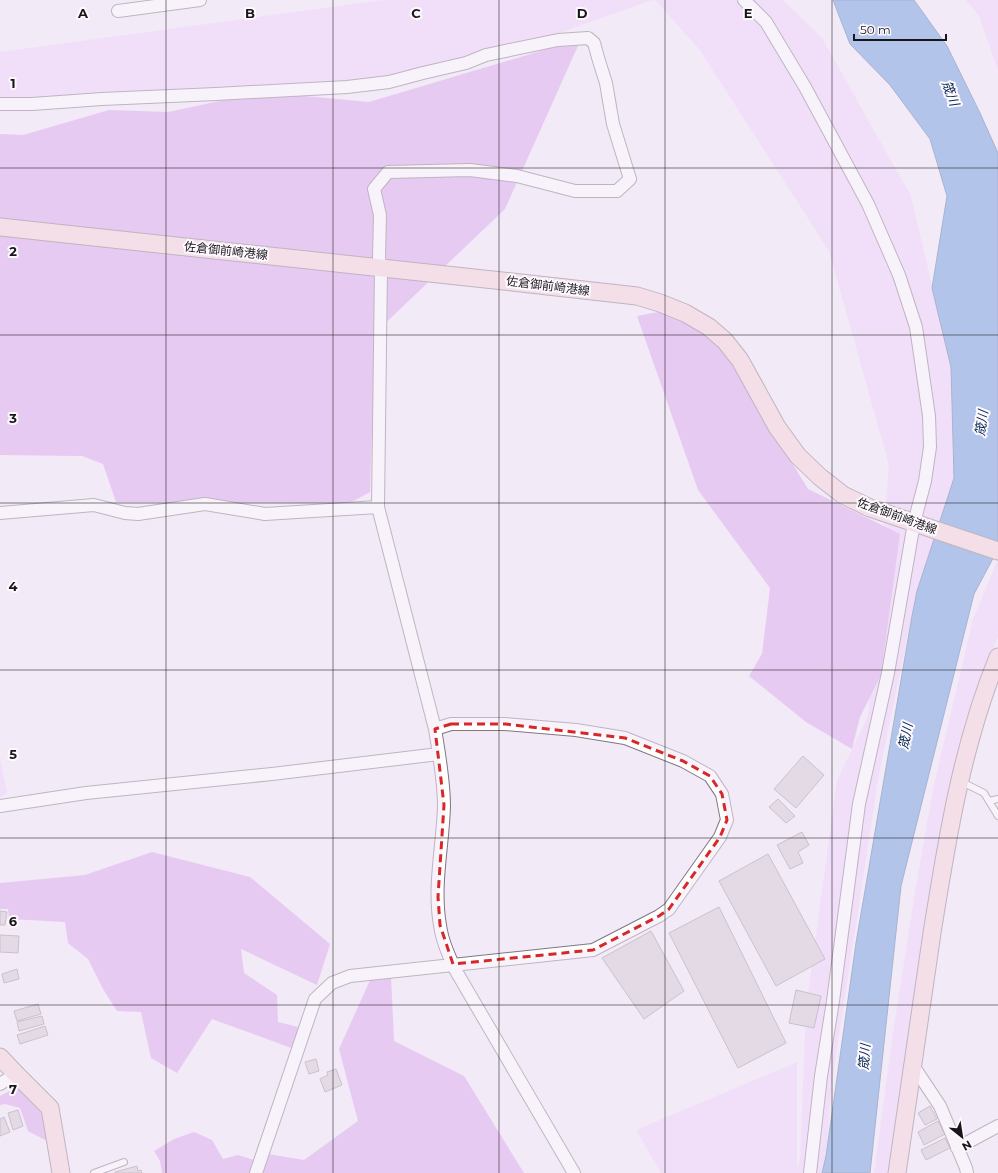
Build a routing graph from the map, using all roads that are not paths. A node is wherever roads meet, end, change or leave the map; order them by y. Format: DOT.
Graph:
graph roads {
  1 [pos="200,0"];
  2 [pos="744,0"];
  3 [pos="118,11"];
  4 [pos="0,104"];
  5 [pos="0,227"];
  6 [pos="381,268"];
  7 [pos="378,506"];
  8 [pos="0,513"];
  9 [pos="916,524"];
  10 [pos="998,551"];
  11 [pos="998,656"];
  12 [pos="435,730"];
  13 [pos="439,754"];
  14 [pos="959,780"];
  15 [pos="998,799"];
  16 [pos="989,801"];
  17 [pos="0,806"];
  18 [pos="998,816"];
  19 [pos="453,964"];
  20 [pos="0,1057"];
  21 [pos="912,1064"];
  22 [pos="16,1074"];
  23 [pos="0,1084"];
  24 [pos="998,1126"];
  25 [pos="957,1148"];
  26 [pos="124,1162"];
  27 [pos="61,1173"];
  28 [pos="94,1173"];
  29 [pos="256,1173"];
  30 [pos="574,1173"];
  31 [pos="810,1173"];
  32 [pos="897,1173"];
  33 [pos="967,1173"];
  1 -- 3 [label="street"];
  2 -- 9 [label="street"];
  4 -- 6 [label="street"];
  5 -- 6 [label="main road, 佐倉御前崎港線"];
  6 -- 7 [label="street"];
  6 -- 9 [label="main road, 佐倉御前崎港線"];
  7 -- 8 [label="street"];
  7 -- 12 [label="street"];
  9 -- 10 [label="main road, 佐倉御前崎港線"];
  9 -- 31 [label="street"];
  11 -- 14 [label="main road"];
  12 -- 13 [label="street"];
  12 -- 19 [label="street"];
  13 -- 17 [label="street"];
  13 -- 19 [label="street"];
  14 -- 16 [label="lane"];
  14 -- 21 [label="main road"];
  15 -- 16 [label="lane"];
  16 -- 18 [label="lane"];
  19 -- 29 [label="street"];
  19 -- 30 [label="street"];
  20 -- 22 [label="main road"];
  21 -- 25 [label="street"];
  21 -- 32 [label="main road"];
  22 -- 23 [label="street"];
  22 -- 27 [label="main road"];
  24 -- 25 [label="street"];
  25 -- 33 [label="street"];
  26 -- 28 [label="lane"];
}
